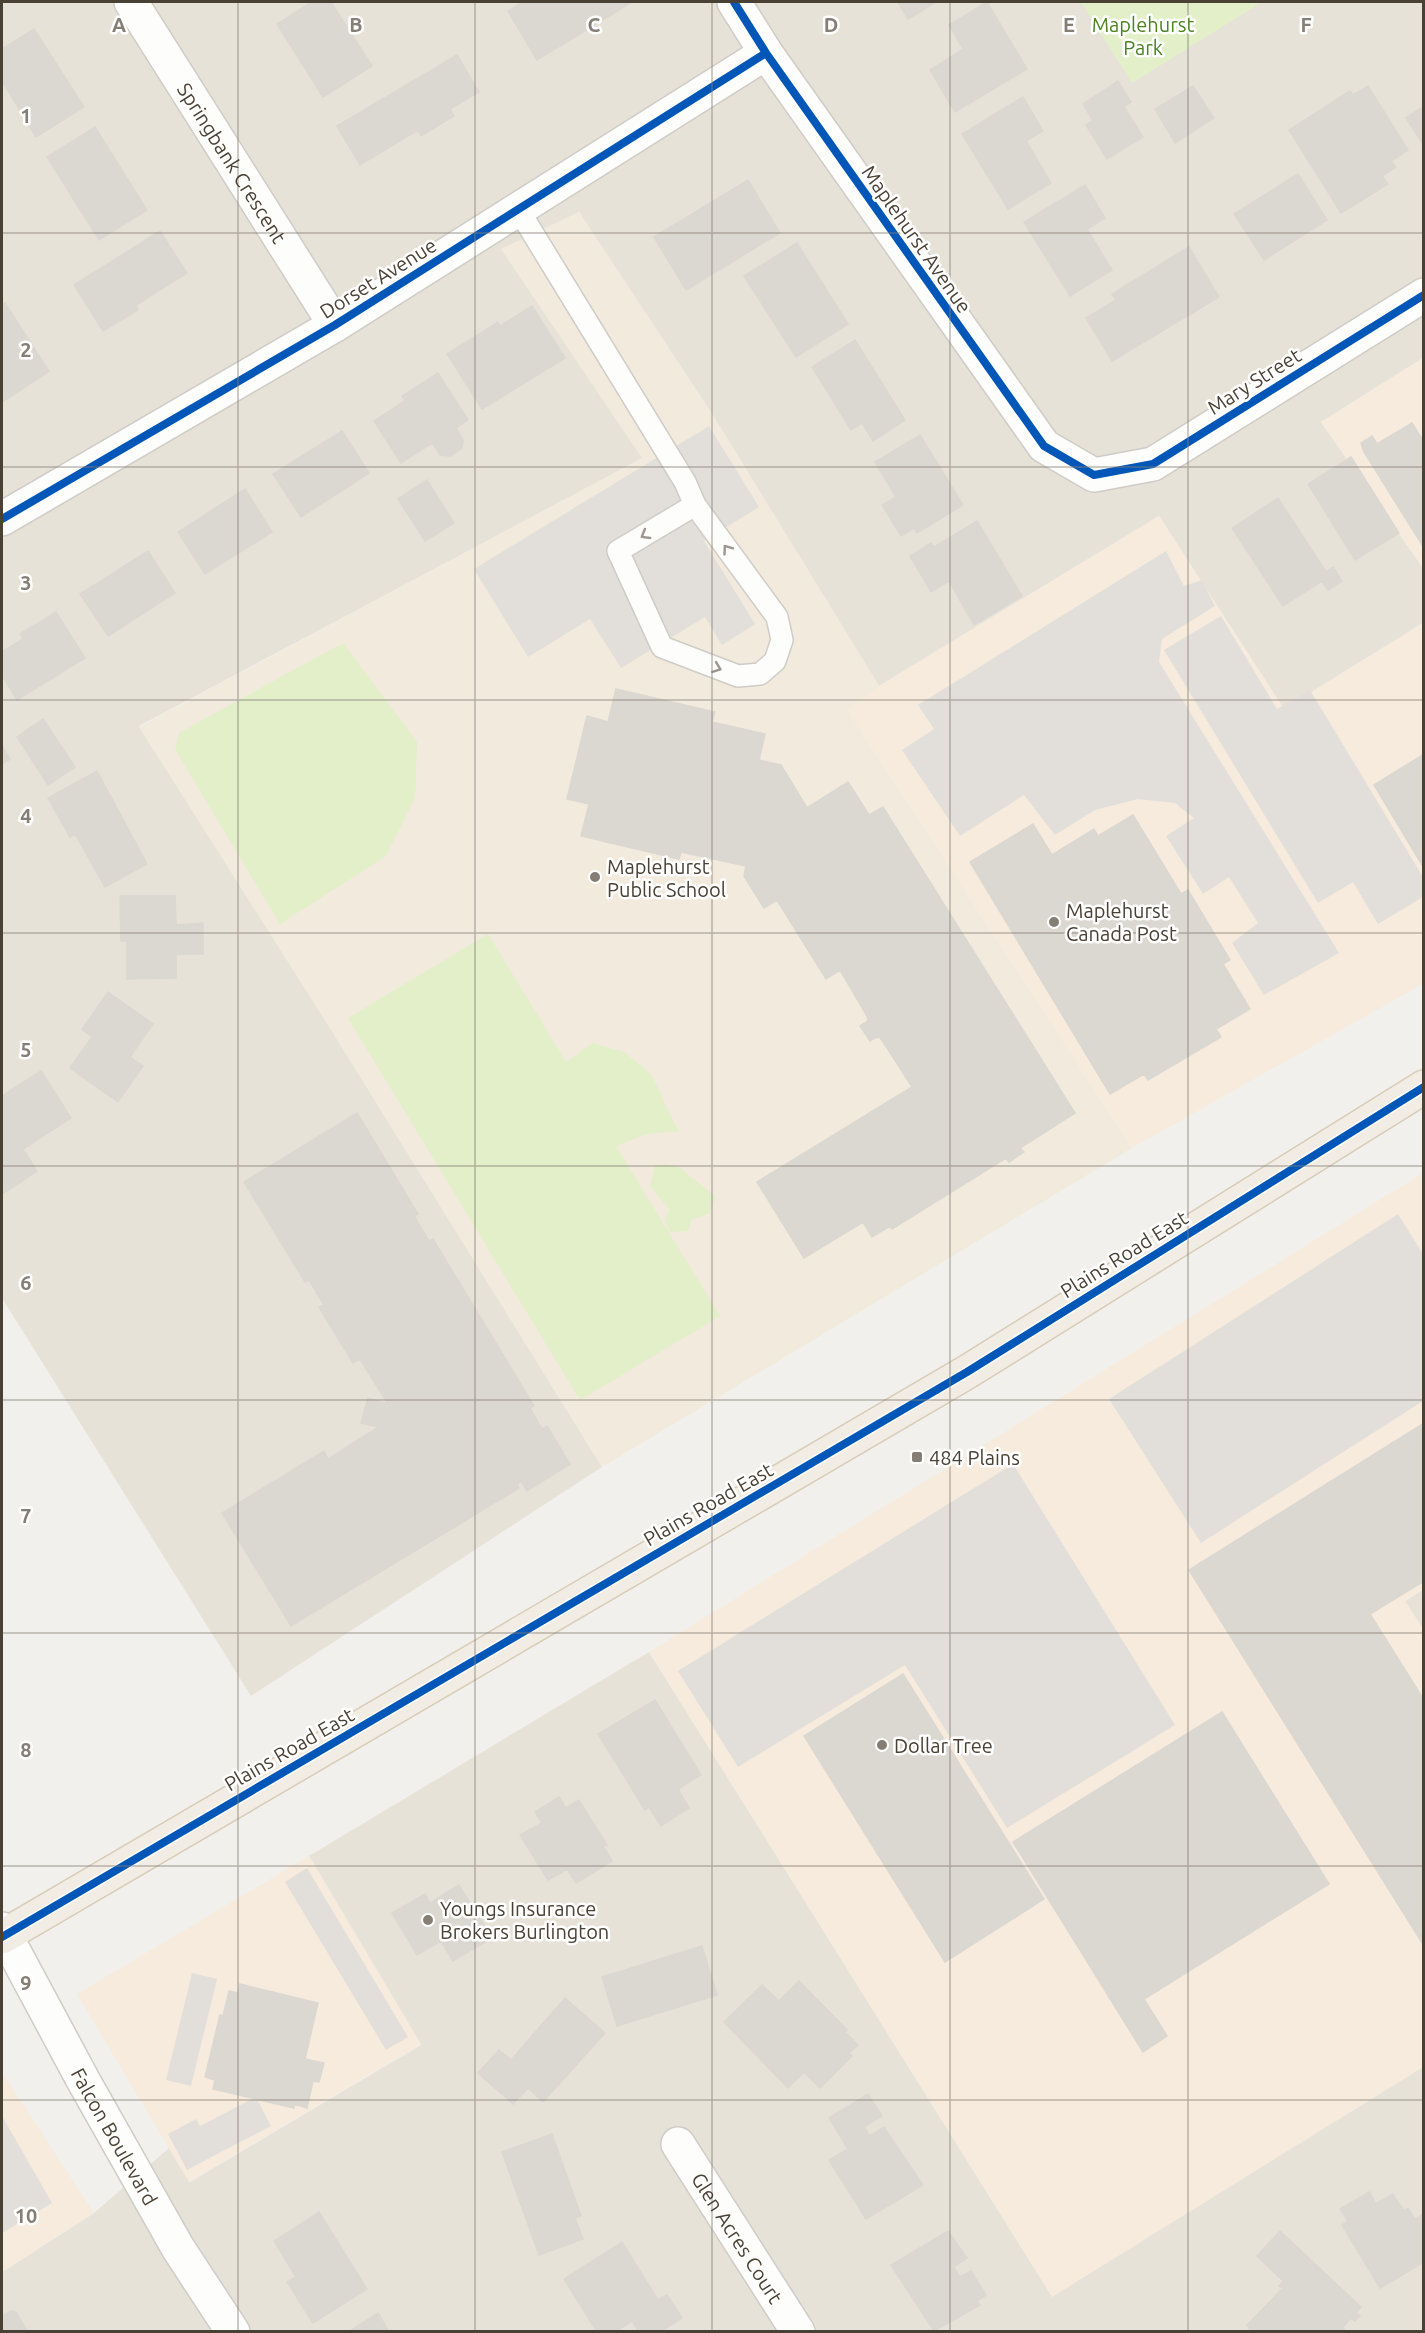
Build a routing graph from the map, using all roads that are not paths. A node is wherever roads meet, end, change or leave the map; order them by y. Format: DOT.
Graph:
graph roads {
  1 [pos="131,2"];
  2 [pos="734,2"];
  3 [pos="766,53"];
  4 [pos="518,209"];
  5 [pos="1424,295"];
  6 [pos="335,325"];
  7 [pos="1094,475"];
  8 [pos="695,505"];
  9 [pos="2,519"];
  10 [pos="1424,1087"];
  11 [pos="2,1934"];
  12 [pos="678,2144"];
  13 [pos="233,2331"];
  14 [pos="798,2331"];
  1 -- 6 [label="street, Springbank Crescent"];
  2 -- 3 [label="street, Maplehurst Avenue"];
  3 -- 4 [label="street, Dorset Avenue"];
  3 -- 7 [label="street, Maplehurst Avenue"];
  4 -- 6 [label="street, Dorset Avenue"];
  4 -- 8 [label="lane"];
  5 -- 7 [label="street, Mary Street"];
  6 -- 9 [label="street, Dorset Avenue"];
  8 -- 8 [label="lane, one-way"];
  10 -- 11 [label="main road, Plains Road East"];
  11 -- 13 [label="street, Falcon Boulevard"];
  12 -- 14 [label="street, Glen Acres Court"];
}
